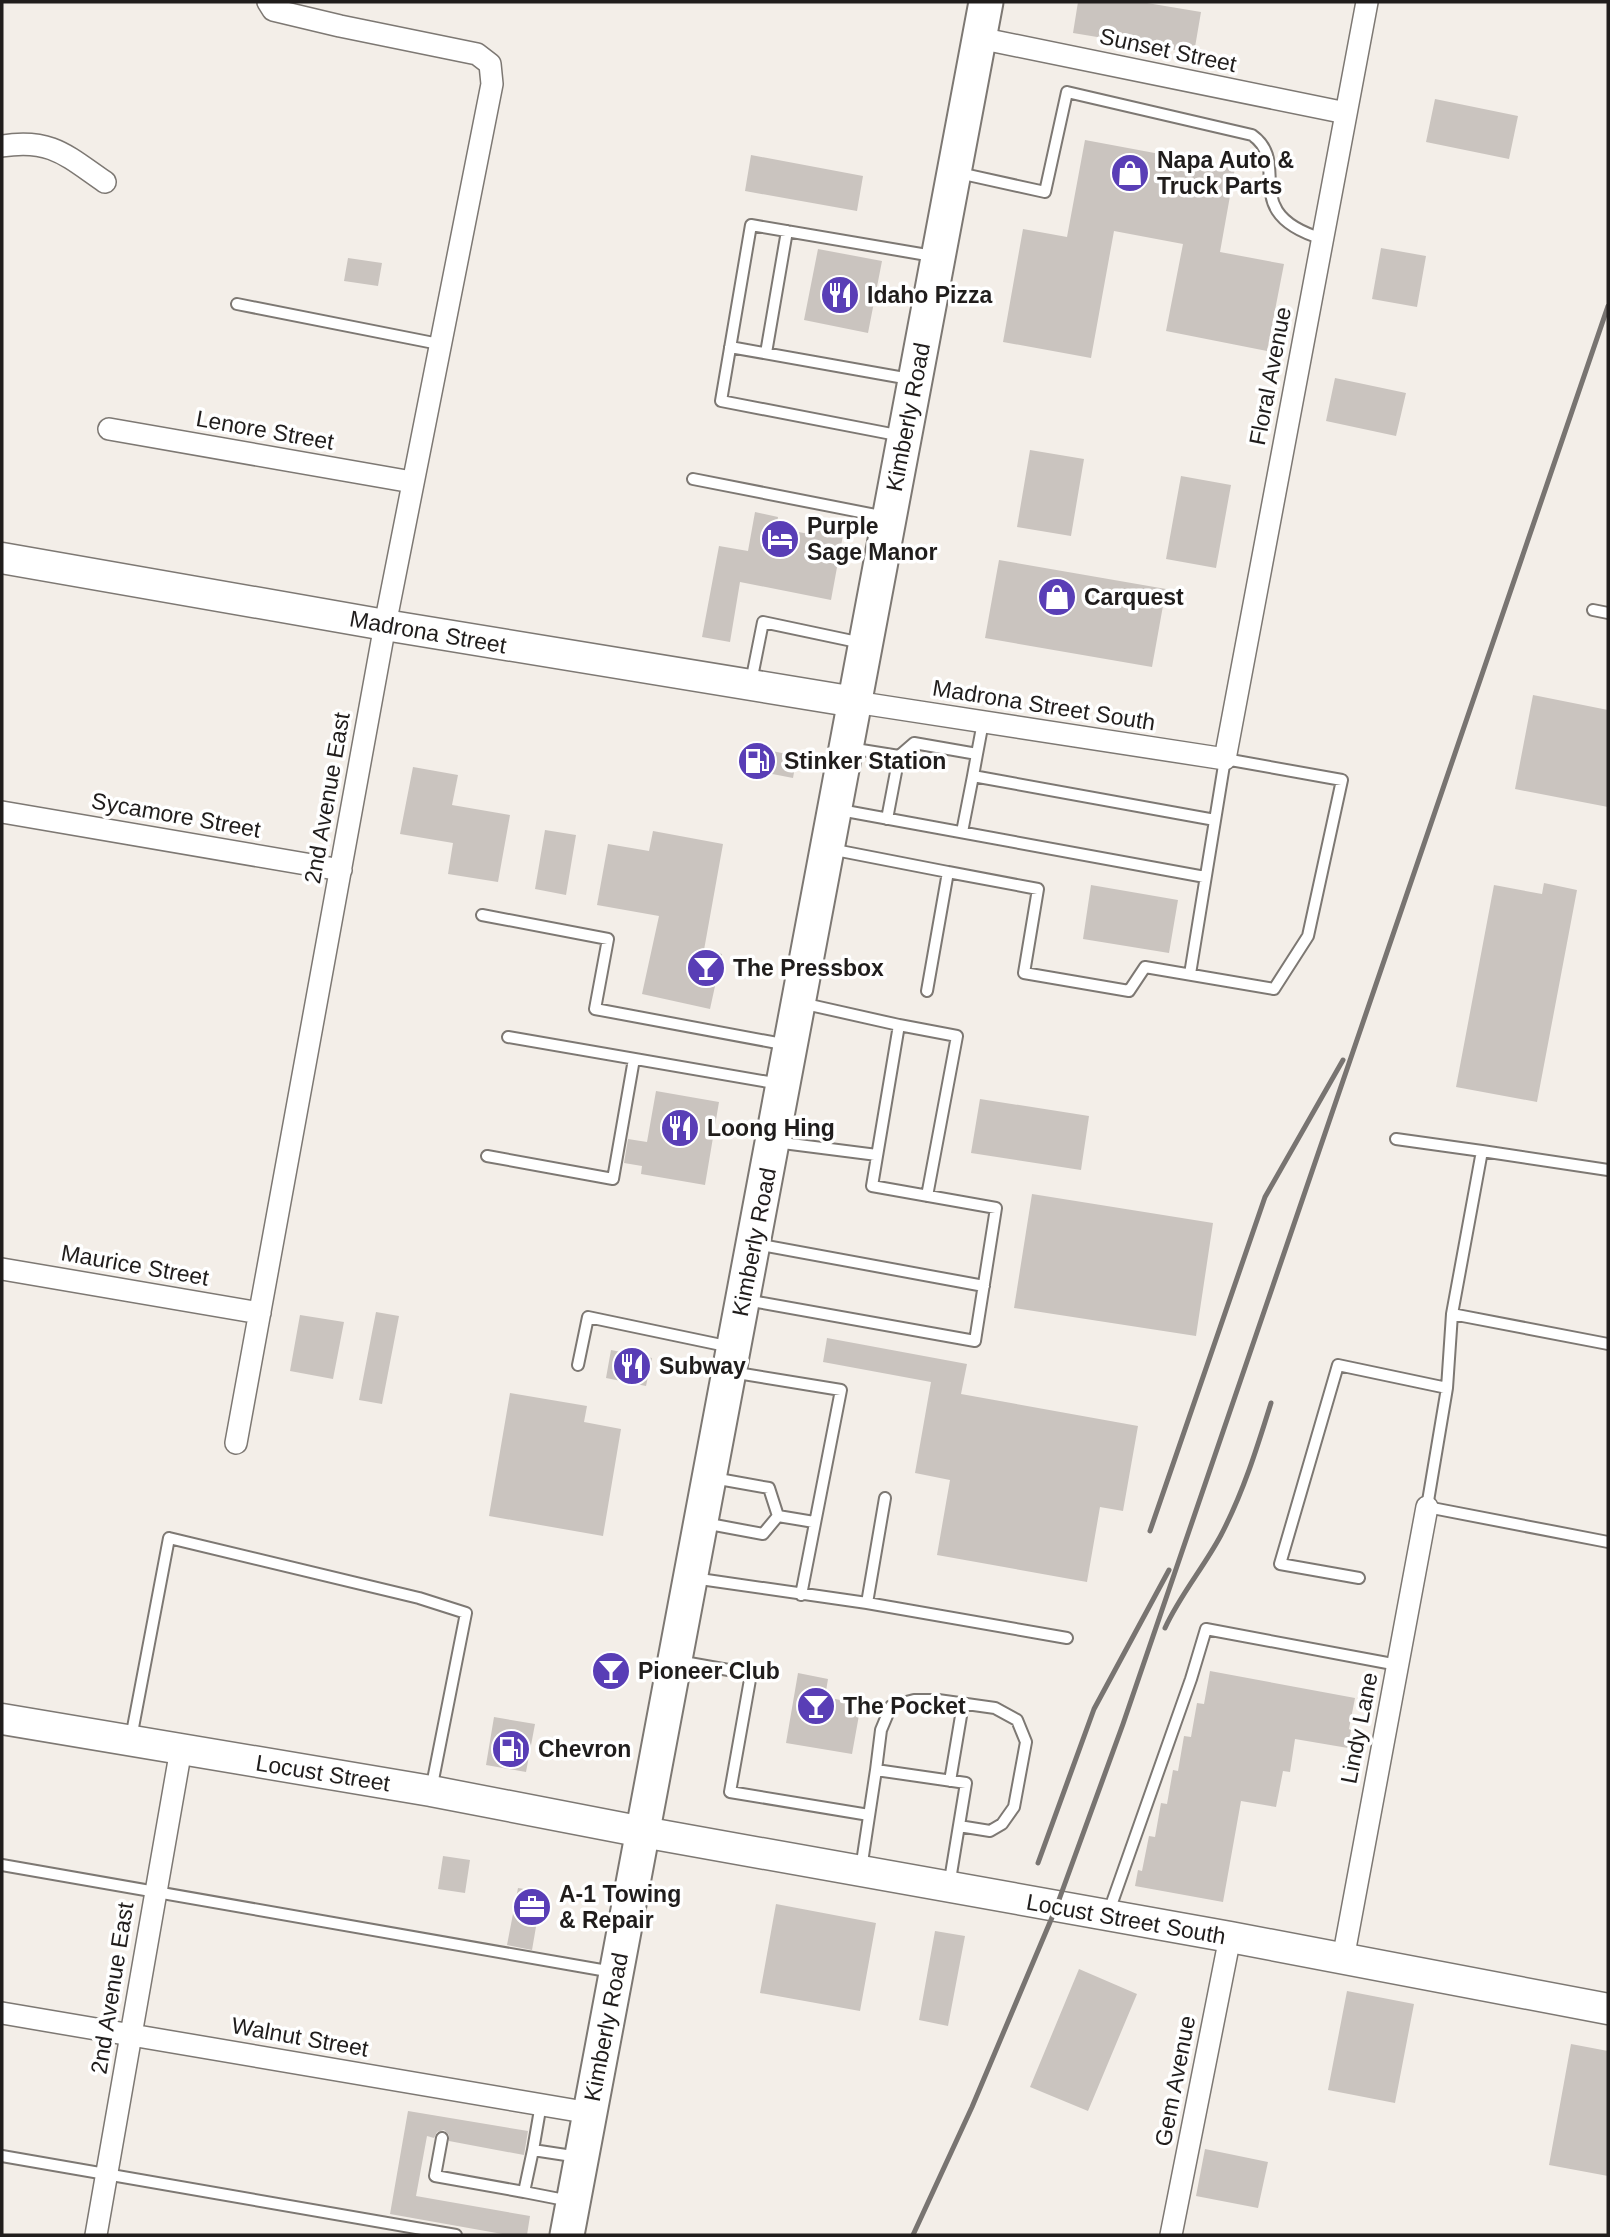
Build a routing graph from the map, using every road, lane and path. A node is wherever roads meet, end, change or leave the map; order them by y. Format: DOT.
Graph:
graph roads {
  1 [pos="268,2"];
  2 [pos="986,2"];
  3 [pos="1367,2"];
  4 [pos="979,38"];
  5 [pos="1346,113"];
  6 [pos="2,146"];
  7 [pos="954,171"];
  8 [pos="105,182"];
  9 [pos="787,231"];
  10 [pos="1323,239"];
  11 [pos="938,257"];
  12 [pos="237,304"];
  13 [pos="439,344"];
  14 [pos="730,346"];
  15 [pos="766,353"];
  16 [pos="915,380"];
  17 [pos="109,429"];
  18 [pos="904,437"];
  19 [pos="693,479"];
  20 [pos="412,482"];
  21 [pos="889,517"];
  22 [pos="2,558"];
  23 [pos="1593,610"];
  24 [pos="1608,613"];
  25 [pos="385,625"];
  26 [pos="866,644"];
  27 [pos="750,685"];
  28 [pos="855,702"];
  29 [pos="983,722"];
  30 [pos="846,747"];
  31 [pos="977,754"];
  32 [pos="898,756"];
  33 [pos="1224,759"];
  34 [pos="973,776"];
  35 [pos="835,809"];
  36 [pos="2,812"];
  37 [pos="887,818"];
  38 [pos="1215,820"];
  39 [pos="962,832"];
  40 [pos="827,849"];
  41 [pos="341,870"];
  42 [pos="948,872"];
  43 [pos="1205,877"];
  44 [pos="482,915"];
  45 [pos="1190,974"];
  46 [pos="927,991"];
  47 [pos="798,1003"];
  48 [pos="900,1025"];
  49 [pos="508,1037"];
  50 [pos="791,1045"];
  51 [pos="634,1059"];
  52 [pos="783,1085"];
  53 [pos="1396,1139"];
  54 [pos="772,1141"];
  55 [pos="1482,1151"];
  56 [pos="487,1156"];
  57 [pos="877,1156"];
  58 [pos="1608,1170"];
  59 [pos="927,1196"];
  60 [pos="753,1243"];
  61 [pos="2,1269"];
  62 [pos="984,1286"];
  63 [pos="743,1299"];
  64 [pos="260,1313"];
  65 [pos="1452,1314"];
  66 [pos="1608,1344"];
  67 [pos="732,1360"];
  68 [pos="578,1365"];
  69 [pos="1447,1388"];
  70 [pos="236,1443"];
  71 [pos="710,1477"];
  72 [pos="885,1498"];
  73 [pos="1427,1507"];
  74 [pos="778,1516"];
  75 [pos="701,1522"];
  76 [pos="814,1522"];
  77 [pos="1608,1542"];
  78 [pos="691,1577"];
  79 [pos="1359,1577"];
  80 [pos="801,1595"];
  81 [pos="867,1603"];
  82 [pos="1067,1638"];
  83 [pos="675,1661"];
  84 [pos="1398,1665"];
  85 [pos="962,1704"];
  86 [pos="2,1720"];
  87 [pos="130,1741"];
  88 [pos="181,1749"];
  89 [pos="876,1770"];
  90 [pos="950,1781"];
  91 [pos="431,1791"];
  92 [pos="869,1815"];
  93 [pos="959,1826"];
  94 [pos="643,1832"];
  95 [pos="2,1865"];
  96 [pos="861,1872"];
  97 [pos="949,1888"];
  98 [pos="154,1892"];
  99 [pos="1107,1916"];
  100 [pos="1230,1937"];
  101 [pos="1343,1959"];
  102 [pos="616,1972"];
  103 [pos="1608,2009"];
  104 [pos="2,2013"];
  105 [pos="131,2035"];
  106 [pos="541,2104"];
  107 [pos="590,2113"];
  108 [pos="442,2138"];
  109 [pos="533,2150"];
  110 [pos="2,2156"];
  111 [pos="582,2158"];
  112 [pos="107,2173"];
  113 [pos="524,2192"];
  114 [pos="574,2201"];
  115 [pos="96,2235"];
  116 [pos="456,2235"];
  117 [pos="567,2235"];
  118 [pos="1171,2235"];
  1 -- 13 [label="street, 2nd Avenue East"];
  2 -- 4 [label="main road, Kimberly Road"];
  3 -- 5 [label="street, Floral Avenue"];
  4 -- 5 [label="street, Sunset Street"];
  4 -- 7 [label="main road, Kimberly Road"];
  5 -- 10 [label="street, Floral Avenue"];
  6 -- 8 [label="street"];
  7 -- 10 [label="lane"];
  7 -- 11 [label="main road, Kimberly Road"];
  9 -- 11 [label="lane"];
  9 -- 14 [label="lane"];
  9 -- 15 [label="lane"];
  10 -- 33 [label="street, Floral Avenue"];
  11 -- 16 [label="main road, Kimberly Road"];
  12 -- 13 [label="lane"];
  13 -- 20 [label="street, 2nd Avenue East"];
  14 -- 15 [label="lane"];
  14 -- 18 [label="lane"];
  15 -- 16 [label="lane"];
  16 -- 18 [label="main road, Kimberly Road"];
  17 -- 20 [label="street, Lenore Street"];
  18 -- 21 [label="main road, Kimberly Road"];
  19 -- 21 [label="lane"];
  20 -- 25 [label="street, 2nd Avenue East"];
  21 -- 26 [label="main road, Kimberly Road"];
  22 -- 25 [label="street, Madrona Street"];
  23 -- 24 [label="lane"];
  25 -- 27 [label="street, Madrona Street"];
  25 -- 41 [label="street, 2nd Avenue East"];
  26 -- 27 [label="lane"];
  26 -- 28 [label="main road, Kimberly Road"];
  27 -- 28 [label="street, Madrona Street"];
  28 -- 29 [label="street, Madrona Street South"];
  28 -- 30 [label="main road, Kimberly Road"];
  29 -- 31 [label="lane"];
  29 -- 33 [label="street, Madrona Street South"];
  30 -- 32 [label="lane"];
  30 -- 35 [label="main road, Kimberly Road"];
  31 -- 32 [label="lane"];
  31 -- 34 [label="lane"];
  32 -- 37 [label="lane"];
  33 -- 38 [label="lane"];
  33 -- 45 [label="lane"];
  34 -- 38 [label="lane"];
  34 -- 39 [label="lane"];
  35 -- 37 [label="lane"];
  35 -- 40 [label="main road, Kimberly Road"];
  36 -- 41 [label="street, Sycamore Street"];
  37 -- 39 [label="lane"];
  38 -- 43 [label="lane"];
  39 -- 43 [label="lane"];
  40 -- 42 [label="lane"];
  40 -- 47 [label="main road, Kimberly Road"];
  41 -- 64 [label="street, 2nd Avenue East"];
  42 -- 45 [label="lane"];
  42 -- 46 [label="lane"];
  43 -- 45 [label="lane"];
  44 -- 50 [label="lane"];
  47 -- 48 [label="lane"];
  47 -- 50 [label="main road, Kimberly Road"];
  48 -- 57 [label="lane"];
  48 -- 59 [label="lane"];
  49 -- 51 [label="lane"];
  50 -- 52 [label="main road, Kimberly Road"];
  51 -- 52 [label="lane"];
  51 -- 56 [label="lane"];
  52 -- 54 [label="main road, Kimberly Road"];
  53 -- 55 [label="lane"];
  54 -- 57 [label="lane"];
  54 -- 60 [label="main road, Kimberly Road"];
  55 -- 58 [label="lane"];
  55 -- 65 [label="lane"];
  57 -- 59 [label="lane"];
  59 -- 62 [label="lane"];
  60 -- 62 [label="lane"];
  60 -- 63 [label="main road, Kimberly Road"];
  61 -- 64 [label="street, Maurice Street"];
  62 -- 63 [label="lane"];
  63 -- 67 [label="main road, Kimberly Road"];
  64 -- 70 [label="street, 2nd Avenue East"];
  65 -- 66 [label="lane"];
  65 -- 69 [label="lane"];
  67 -- 68 [label="lane"];
  67 -- 71 [label="main road, Kimberly Road"];
  67 -- 76 [label="lane"];
  69 -- 73 [label="lane"];
  69 -- 79 [label="lane"];
  71 -- 74 [label="lane"];
  71 -- 75 [label="main road, Kimberly Road"];
  72 -- 81 [label="lane"];
  73 -- 77 [label="lane"];
  73 -- 84 [label="street, Lindy Lane"];
  74 -- 75 [label="lane"];
  74 -- 76 [label="lane"];
  75 -- 78 [label="main road, Kimberly Road"];
  76 -- 80 [label="lane"];
  78 -- 80 [label="lane"];
  78 -- 83 [label="main road, Kimberly Road"];
  80 -- 81 [label="lane"];
  81 -- 82 [label="lane"];
  83 -- 92 [label="lane"];
  83 -- 94 [label="main road, Kimberly Road"];
  84 -- 99 [label="lane"];
  84 -- 101 [label="street, Lindy Lane"];
  85 -- 89 [label="lane"];
  85 -- 90 [label="lane"];
  85 -- 93 [label="lane"];
  86 -- 87 [label="street, Locust Street"];
  87 -- 88 [label="street, Locust Street"];
  87 -- 91 [label="lane"];
  88 -- 91 [label="street, Locust Street"];
  88 -- 98 [label="street, 2nd Avenue East"];
  89 -- 90 [label="lane"];
  89 -- 92 [label="lane"];
  90 -- 93 [label="lane"];
  91 -- 94 [label="street, Locust Street"];
  92 -- 96 [label="lane"];
  93 -- 97 [label="lane"];
  94 -- 96 [label="street, Locust Street South"];
  94 -- 102 [label="main road, Kimberly Road"];
  95 -- 98 [label="lane"];
  96 -- 97 [label="street, Locust Street South"];
  97 -- 99 [label="street, Locust Street South"];
  98 -- 102 [label="lane"];
  98 -- 105 [label="street, 2nd Avenue East"];
  99 -- 100 [label="street, Locust Street South"];
  100 -- 101 [label="street, Locust Street South"];
  100 -- 118 [label="street, Gem Avenue"];
  101 -- 103 [label="street, Locust Street South"];
  102 -- 107 [label="main road, Kimberly Road"];
  104 -- 105 [label="street, Walnut Street"];
  105 -- 106 [label="street, Walnut Street"];
  105 -- 112 [label="street, 2nd Avenue East"];
  106 -- 107 [label="street, Walnut Street"];
  106 -- 109 [label="lane"];
  107 -- 111 [label="main road, Kimberly Road"];
  108 -- 113 [label="lane"];
  109 -- 111 [label="lane"];
  109 -- 113 [label="lane"];
  110 -- 112 [label="lane"];
  111 -- 114 [label="main road, Kimberly Road"];
  112 -- 115 [label="street, 2nd Avenue East"];
  112 -- 116 [label="lane"];
  113 -- 114 [label="lane"];
  114 -- 117 [label="main road, Kimberly Road"];
}
